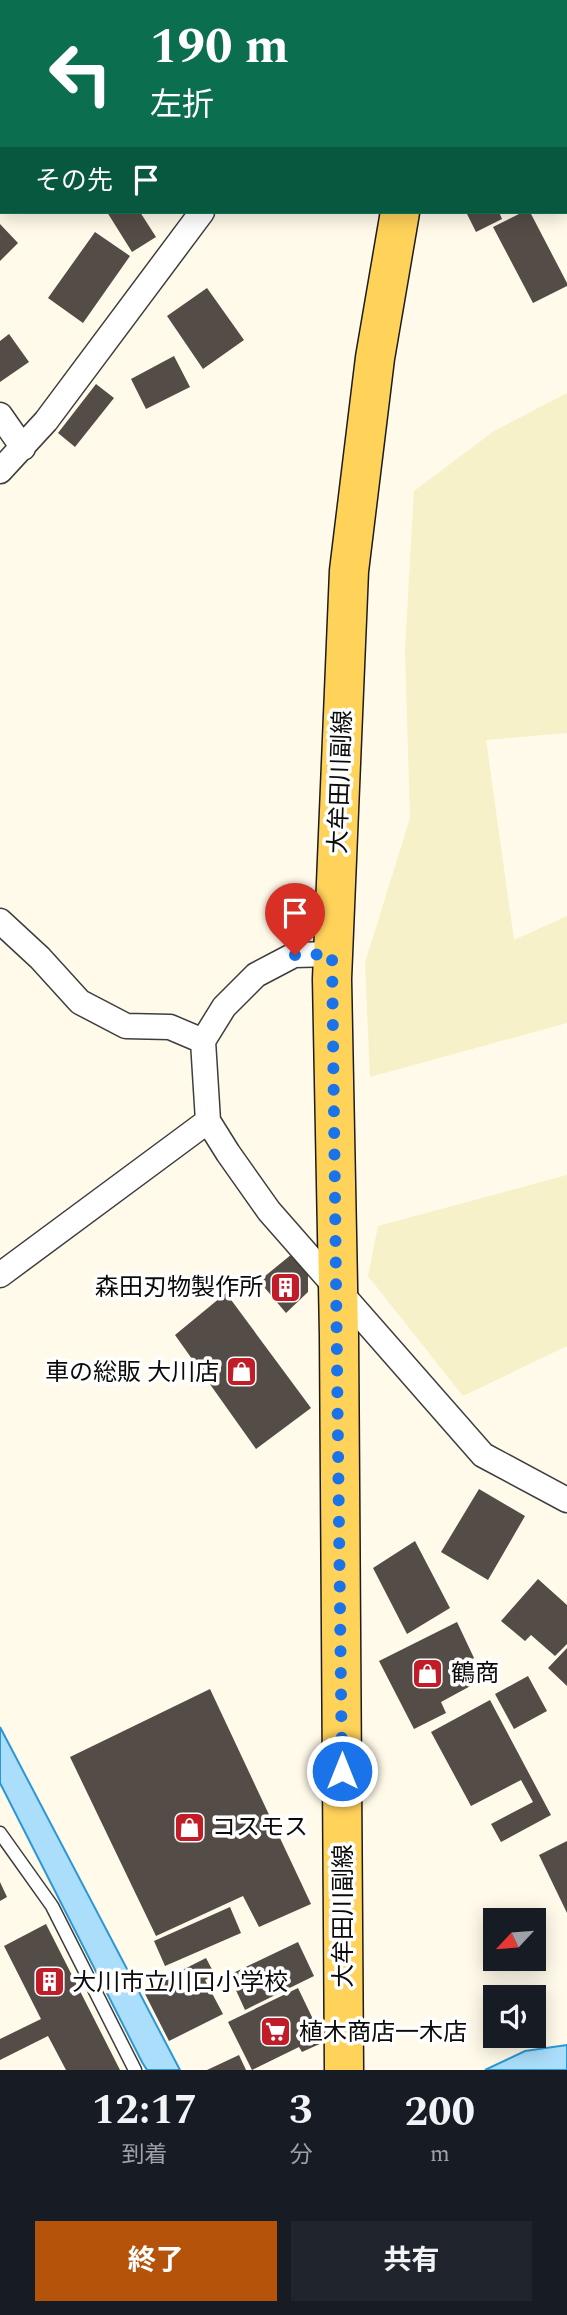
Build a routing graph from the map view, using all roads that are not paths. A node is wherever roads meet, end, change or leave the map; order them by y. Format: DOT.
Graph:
graph roads {
  1 [pos="201,214"];
  2 [pos="400,214"];
  3 [pos="0,415"];
  4 [pos="23,448"];
  5 [pos="0,471"];
  6 [pos="0,921"];
  7 [pos="332,954"];
  8 [pos="203,1041"];
  9 [pos="208,1121"];
  10 [pos="0,1275"];
  11 [pos="336,1286"];
  12 [pos="567,1500"];
  13 [pos="0,1833"];
  14 [pos="135,2070"];
  15 [pos="344,2070"];
  1 -- 4 [label="street"];
  2 -- 7 [label="main road, 大牟田川副線"];
  3 -- 4 [label="street"];
  4 -- 5 [label="street"];
  6 -- 8 [label="street"];
  7 -- 8 [label="street"];
  7 -- 11 [label="main road, 大牟田川副線"];
  8 -- 9 [label="street"];
  9 -- 10 [label="street"];
  9 -- 11 [label="street"];
  11 -- 12 [label="street"];
  11 -- 15 [label="main road, 大牟田川副線"];
  13 -- 14 [label="lane"];
}
